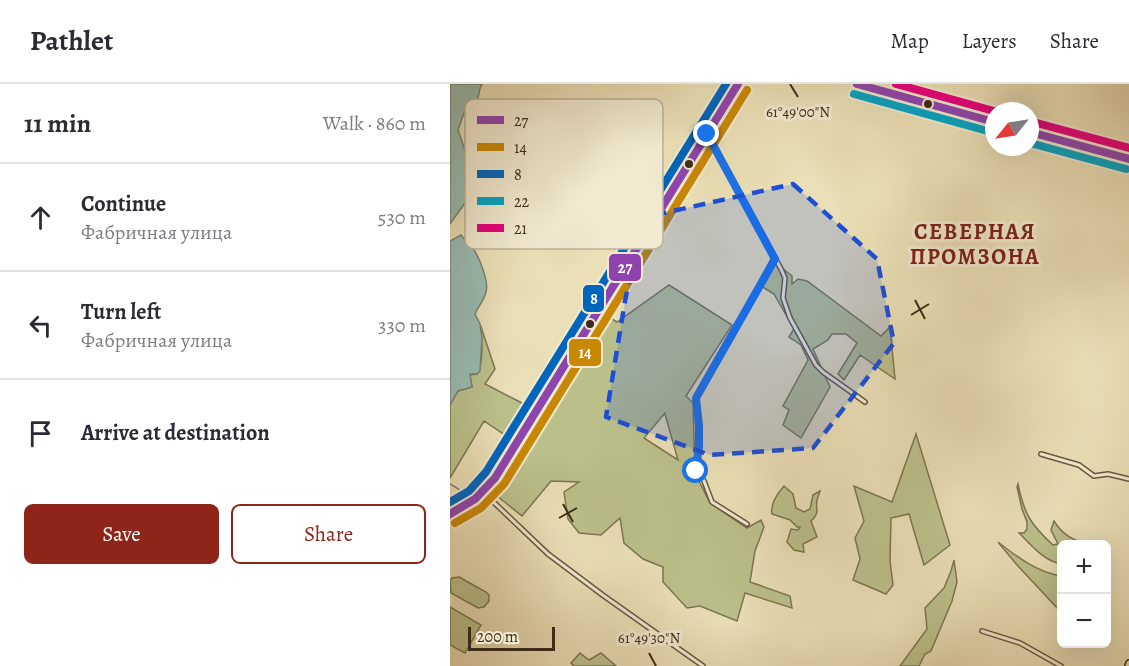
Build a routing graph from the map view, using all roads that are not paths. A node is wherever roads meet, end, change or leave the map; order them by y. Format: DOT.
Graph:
graph roads {
  1 [pos="738,84"];
  2 [pos="857,84"];
  3 [pos="985,120"];
  4 [pos="707,134"];
  5 [pos="1039,134"];
  6 [pos="1129,159"];
  7 [pos="663,205"];
  8 [pos="630,249"];
  9 [pos="636,249"];
  10 [pos="634,252"];
  11 [pos="775,259"];
  12 [pos="865,402"];
  13 [pos="1041,454"];
  14 [pos="1129,479"];
  15 [pos="484,493"];
  16 [pos="450,514"];
  17 [pos="747,524"];
  18 [pos="982,631"];
  19 [pos="703,666"];
  20 [pos="1061,666"];
  1 -- 4 [label="main road"];
  2 -- 3 [label="main road"];
  4 -- 7 [label="main road"];
  4 -- 11 [label="street"];
  5 -- 6 [label="main road"];
  8 -- 10 [label="street"];
  9 -- 10 [label="main road"];
  10 -- 15 [label="main road"];
  11 -- 12 [label="street"];
  11 -- 17 [label="street"];
  13 -- 14 [label="street"];
  15 -- 16 [label="main road"];
  15 -- 19 [label="street"];
  18 -- 20 [label="street"];
}
